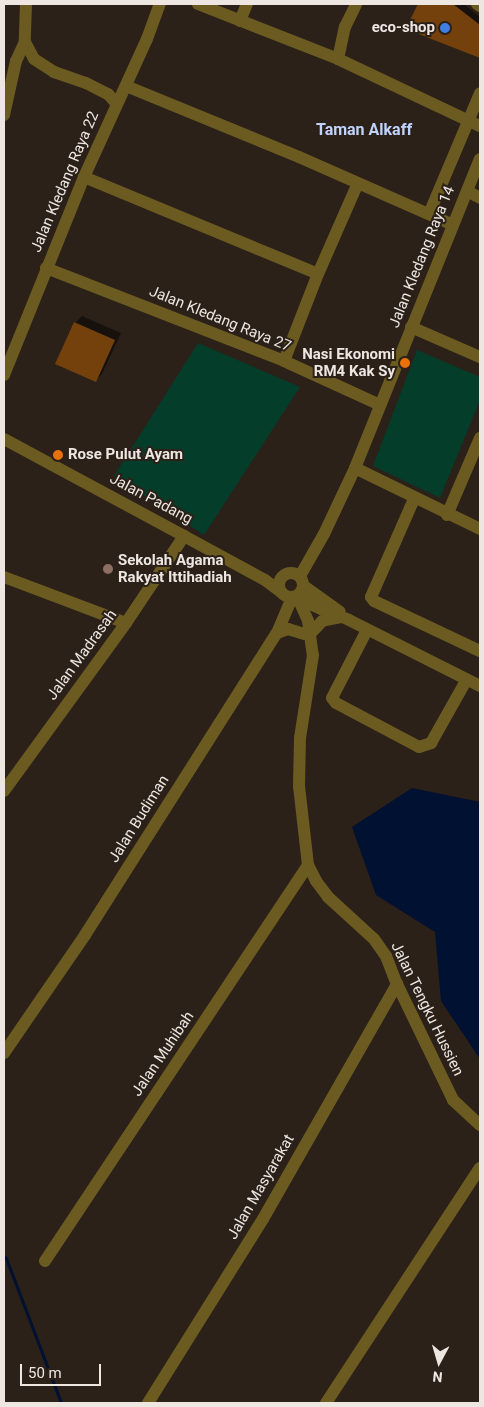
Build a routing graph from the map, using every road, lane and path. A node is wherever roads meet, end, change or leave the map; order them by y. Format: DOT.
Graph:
graph roads {
  1 [pos="26,4"];
  2 [pos="160,4"];
  3 [pos="198,4"];
  4 [pos="247,4"];
  5 [pos="356,4"];
  6 [pos="477,4"];
  7 [pos="480,6"];
  8 [pos="240,20"];
  9 [pos="25,42"];
  10 [pos="338,59"];
  11 [pos="126,86"];
  12 [pos="480,92"];
  13 [pos="117,104"];
  14 [pos="4,115"];
  15 [pos="475,124"];
  16 [pos="480,159"];
  17 [pos="84,177"];
  18 [pos="358,183"];
  19 [pos="467,191"];
  20 [pos="480,198"];
  21 [pos="429,214"];
  22 [pos="453,225"];
  23 [pos="46,268"];
  24 [pos="318,274"];
  25 [pos="411,327"];
  26 [pos="480,357"];
  27 [pos="284,361"];
  28 [pos="4,375"];
  29 [pos="380,405"];
  30 [pos="480,438"];
  31 [pos="4,439"];
  32 [pos="355,468"];
  33 [pos="414,499"];
  34 [pos="447,515"];
  35 [pos="480,529"];
  36 [pos="324,534"];
  37 [pos="184,536"];
  38 [pos="228,561"];
  39 [pos="285,574"];
  40 [pos="4,577"];
  41 [pos="296,590"];
  42 [pos="345,619"];
  43 [pos="126,624"];
  44 [pos="368,630"];
  45 [pos="277,633"];
  46 [pos="307,634"];
  47 [pos="480,651"];
  48 [pos="467,679"];
  49 [pos="480,686"];
  50 [pos="4,791"];
  51 [pos="308,864"];
  52 [pos="397,984"];
  53 [pos="4,1053"];
  54 [pos="480,1125"];
  55 [pos="480,1168"];
  56 [pos="45,1262"];
  57 [pos="148,1403"];
  58 [pos="326,1403"];
  1 -- 9 [label="street"];
  2 -- 11 [label="street, Jalan Kledang Raya 22"];
  3 -- 8 [label="street"];
  4 -- 8 [label="street"];
  5 -- 10 [label="street"];
  6 -- 7 [label="street"];
  8 -- 10 [label="street"];
  9 -- 13 [label="street"];
  9 -- 14 [label="street"];
  10 -- 15 [label="street"];
  11 -- 13 [label="street, Jalan Kledang Raya 22"];
  11 -- 18 [label="street"];
  12 -- 15 [label="street"];
  13 -- 17 [label="street, Jalan Kledang Raya 22"];
  15 -- 21 [label="street"];
  16 -- 19 [label="street, Jalan Kledang Raya 14"];
  17 -- 23 [label="street, Jalan Kledang Raya 22"];
  17 -- 24 [label="street"];
  18 -- 21 [label="street"];
  18 -- 24 [label="street"];
  19 -- 20 [label="street"];
  19 -- 22 [label="street, Jalan Kledang Raya 14"];
  21 -- 22 [label="street"];
  22 -- 25 [label="street, Jalan Kledang Raya 14"];
  23 -- 27 [label="street, Jalan Kledang Raya 27"];
  23 -- 28 [label="street, Jalan Kledang Raya 22"];
  24 -- 27 [label="street"];
  25 -- 26 [label="street"];
  25 -- 29 [label="street, Jalan Kledang Raya 14"];
  27 -- 29 [label="street, Jalan Kledang Raya 27"];
  29 -- 32 [label="street, Jalan Kledang Raya 14"];
  30 -- 34 [label="street"];
  31 -- 37 [label="street, Jalan Padang"];
  32 -- 33 [label="street"];
  32 -- 36 [label="street, Jalan Kledang Raya 14"];
  33 -- 34 [label="street"];
  33 -- 47 [label="street"];
  34 -- 35 [label="street"];
  36 -- 39 [label="street, Jalan Kledang Raya 14"];
  36 -- 41 [label="street, Jalan Kledang Raya 14"];
  37 -- 38 [label="street, Jalan Padang"];
  37 -- 43 [label="street, Jalan Madrasah"];
  38 -- 39 [label="street, Jalan Padang"];
  38 -- 41 [label="street, Jalan Padang"];
  39 -- 41 [label="street, Jalan Padang"];
  39 -- 41 [label="street"];
  40 -- 43 [label="street"];
  41 -- 42 [label="street, Jalan Padang"];
  41 -- 45 [label="street, Jalan Budiman"];
  41 -- 46 [label="street"];
  42 -- 44 [label="street, Jalan Padang"];
  42 -- 46 [label="street"];
  43 -- 50 [label="street, Jalan Madrasah"];
  44 -- 48 [label="street, Jalan Padang"];
  44 -- 48 [label="street"];
  45 -- 46 [label="street"];
  45 -- 53 [label="street, Jalan Budiman"];
  46 -- 51 [label="street, Jalan Tengku Hussien"];
  48 -- 49 [label="street, Jalan Padang"];
  51 -- 52 [label="street, Jalan Tengku Hussien"];
  51 -- 56 [label="street, Jalan Muhibah"];
  52 -- 54 [label="street, Jalan Tengku Hussien"];
  52 -- 57 [label="street, Jalan Masyarakat"];
  55 -- 58 [label="street"];
}
